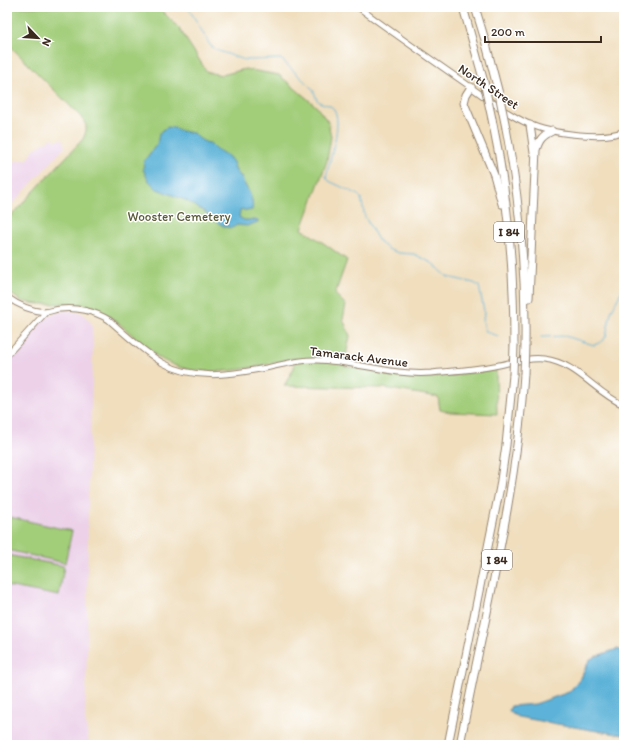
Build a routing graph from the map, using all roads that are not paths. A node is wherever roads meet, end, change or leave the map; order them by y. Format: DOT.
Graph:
graph roads {
  1 [pos="358,7"];
  2 [pos="463,7"];
  3 [pos="475,7"];
  4 [pos="471,87"];
  5 [pos="530,125"];
  6 [pos="552,131"];
  7 [pos="624,131"];
  8 [pos="534,167"];
  9 [pos="513,285"];
  10 [pos="7,297"];
  11 [pos="46,312"];
  12 [pos="526,332"];
  13 [pos="7,355"];
  14 [pos="624,405"];
  15 [pos="448,745"];
  16 [pos="460,745"];
  1 -- 4 [label="street, North Street"];
  2 -- 9 [label="highway, I 84, bridge"];
  3 -- 12 [label="highway, I 84, bridge"];
  4 -- 5 [label="street, North Street"];
  4 -- 9 [label="highway"];
  5 -- 6 [label="street, North Street"];
  5 -- 8 [label="highway"];
  6 -- 7 [label="street, North Street"];
  6 -- 8 [label="highway"];
  8 -- 12 [label="highway"];
  9 -- 15 [label="highway, I 84, bridge"];
  10 -- 11 [label="street"];
  11 -- 13 [label="street"];
  11 -- 14 [label="street, Tamarack Avenue"];
  12 -- 16 [label="highway, I 84, bridge"];
}
